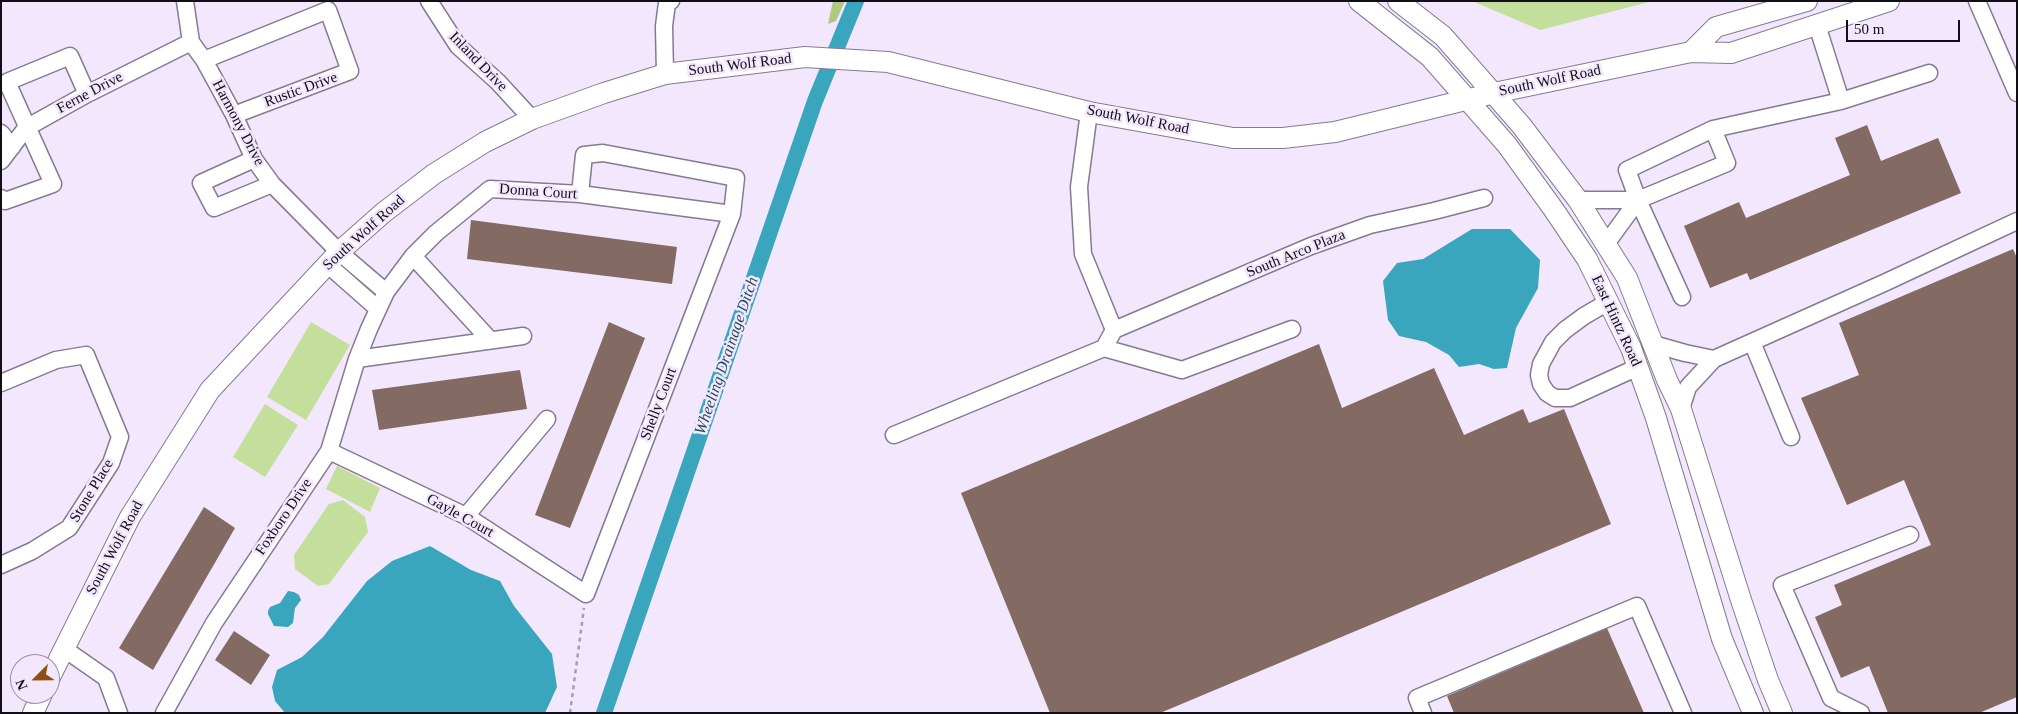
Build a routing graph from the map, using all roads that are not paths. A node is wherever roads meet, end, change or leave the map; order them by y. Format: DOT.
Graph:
graph roads {
  1 [pos="186,1"];
  2 [pos="429,1"];
  3 [pos="671,1"];
  4 [pos="1359,1"];
  5 [pos="1398,1"];
  6 [pos="1807,1"];
  7 [pos="1889,1"];
  8 [pos="1977,1"];
  9 [pos="1817,25"];
  10 [pos="191,42"];
  11 [pos="1691,52"];
  12 [pos="204,60"];
  13 [pos="2011,62"];
  14 [pos="1928,73"];
  15 [pos="665,74"];
  16 [pos="1494,92"];
  17 [pos="2017,93"];
  18 [pos="87,94"];
  19 [pos="1467,99"];
  20 [pos="1841,101"];
  21 [pos="1090,112"];
  22 [pos="234,115"];
  23 [pos="532,119"];
  24 [pos="26,128"];
  25 [pos="1713,129"];
  26 [pos="1,133"];
  27 [pos="12,147"];
  28 [pos="254,158"];
  29 [pos="1,161"];
  30 [pos="272,184"];
  31 [pos="580,194"];
  32 [pos="1,198"];
  33 [pos="1484,198"];
  34 [pos="1578,200"];
  35 [pos="1638,200"];
  36 [pos="732,214"];
  37 [pos="2017,221"];
  38 [pos="1606,244"];
  39 [pos="413,256"];
  40 [pos="333,258"];
  41 [pos="386,292"];
  42 [pos="1682,297"];
  43 [pos="1608,302"];
  44 [pos="378,308"];
  45 [pos="1292,329"];
  46 [pos="1114,330"];
  47 [pos="523,336"];
  48 [pos="490,340"];
  49 [pos="1752,342"];
  50 [pos="1653,344"];
  51 [pos="1104,348"];
  52 [pos="357,359"];
  53 [pos="1714,359"];
  54 [pos="1638,367"];
  55 [pos="1,383"];
  56 [pos="1681,409"];
  57 [pos="547,420"];
  58 [pos="894,435"];
  59 [pos="1791,437"];
  60 [pos="328,451"];
  61 [pos="466,516"];
  62 [pos="1910,535"];
  63 [pos="1,565"];
  64 [pos="586,594"];
  65 [pos="63,648"];
  66 [pos="60,655"];
  67 [pos="119,713"];
  68 [pos="164,713"];
  69 [pos="1423,713"];
  70 [pos="1683,713"];
  71 [pos="1753,713"];
  72 [pos="1782,713"];
  73 [pos="1861,713"];
  1 -- 10 [label="street, Harmony Drive"];
  2 -- 23 [label="street, Inland Drive"];
  3 -- 15 [label="street"];
  4 -- 19 [label="main road, East Hintz Road"];
  5 -- 16 [label="main road, East Hintz Road"];
  6 -- 11 [label="main road"];
  7 -- 9 [label="main road, South Wolf Road"];
  8 -- 13 [label="street"];
  9 -- 11 [label="main road, South Wolf Road"];
  9 -- 20 [label="street"];
  10 -- 12 [label="street, Harmony Drive"];
  10 -- 18 [label="street, Ferne Drive"];
  11 -- 16 [label="main road, South Wolf Road"];
  12 -- 22 [label="street, Harmony Drive"];
  12 -- 22 [label="street, Rustic Drive"];
  13 -- 17 [label="street"];
  14 -- 20 [label="street"];
  15 -- 21 [label="main road, South Wolf Road"];
  15 -- 23 [label="main road, South Wolf Road"];
  16 -- 19 [label="main road, South Wolf Road"];
  16 -- 34 [label="main road, East Hintz Road"];
  18 -- 24 [label="street, Ferne Drive"];
  18 -- 24 [label="street"];
  19 -- 21 [label="main road, South Wolf Road"];
  19 -- 43 [label="main road, East Hintz Road"];
  20 -- 25 [label="street"];
  21 -- 46 [label="street"];
  22 -- 28 [label="street, Harmony Drive"];
  23 -- 40 [label="main road, South Wolf Road"];
  24 -- 27 [label="street, Ferne Drive"];
  24 -- 32 [label="street"];
  25 -- 35 [label="street"];
  25 -- 35 [label="street"];
  26 -- 27 [label="street"];
  27 -- 29 [label="street, Ferne Drive"];
  28 -- 30 [label="street, Harmony Drive"];
  28 -- 30 [label="street"];
  30 -- 40 [label="street, Harmony Drive"];
  31 -- 36 [label="street, Donna Court"];
  31 -- 36 [label="street, Shelly Court"];
  31 -- 39 [label="street, Donna Court"];
  33 -- 46 [label="street, South Arco Plaza"];
  34 -- 35 [label="street"];
  34 -- 38 [label="main road, East Hintz Road"];
  35 -- 38 [label="street"];
  35 -- 42 [label="street"];
  36 -- 64 [label="street, Shelly Court"];
  37 -- 49 [label="street"];
  38 -- 50 [label="main road, East Hintz Road"];
  39 -- 41 [label="street, Donna Court"];
  39 -- 48 [label="street"];
  40 -- 41 [label="street"];
  40 -- 44 [label="street"];
  40 -- 65 [label="main road, South Wolf Road"];
  41 -- 44 [label="street, Foxboro Drive"];
  43 -- 54 [label="main road, East Hintz Road"];
  43 -- 54 [label="street"];
  44 -- 52 [label="street, Foxboro Drive"];
  45 -- 51 [label="street"];
  46 -- 51 [label="street"];
  47 -- 48 [label="street"];
  48 -- 52 [label="street"];
  49 -- 53 [label="street"];
  49 -- 59 [label="street"];
  50 -- 53 [label="street"];
  50 -- 56 [label="main road, East Hintz Road"];
  51 -- 58 [label="street"];
  52 -- 60 [label="street, Foxboro Drive"];
  53 -- 56 [label="street"];
  54 -- 71 [label="main road, East Hintz Road"];
  55 -- 63 [label="street, Stone Place"];
  56 -- 72 [label="main road, East Hintz Road"];
  57 -- 61 [label="street"];
  60 -- 61 [label="street, Gayle Court"];
  60 -- 68 [label="street, Foxboro Drive"];
  61 -- 64 [label="street, Gayle Court"];
  62 -- 73 [label="street"];
  65 -- 66 [label="main road, South Wolf Road"];
  65 -- 67 [label="street"];
  69 -- 70 [label="street"];
}
